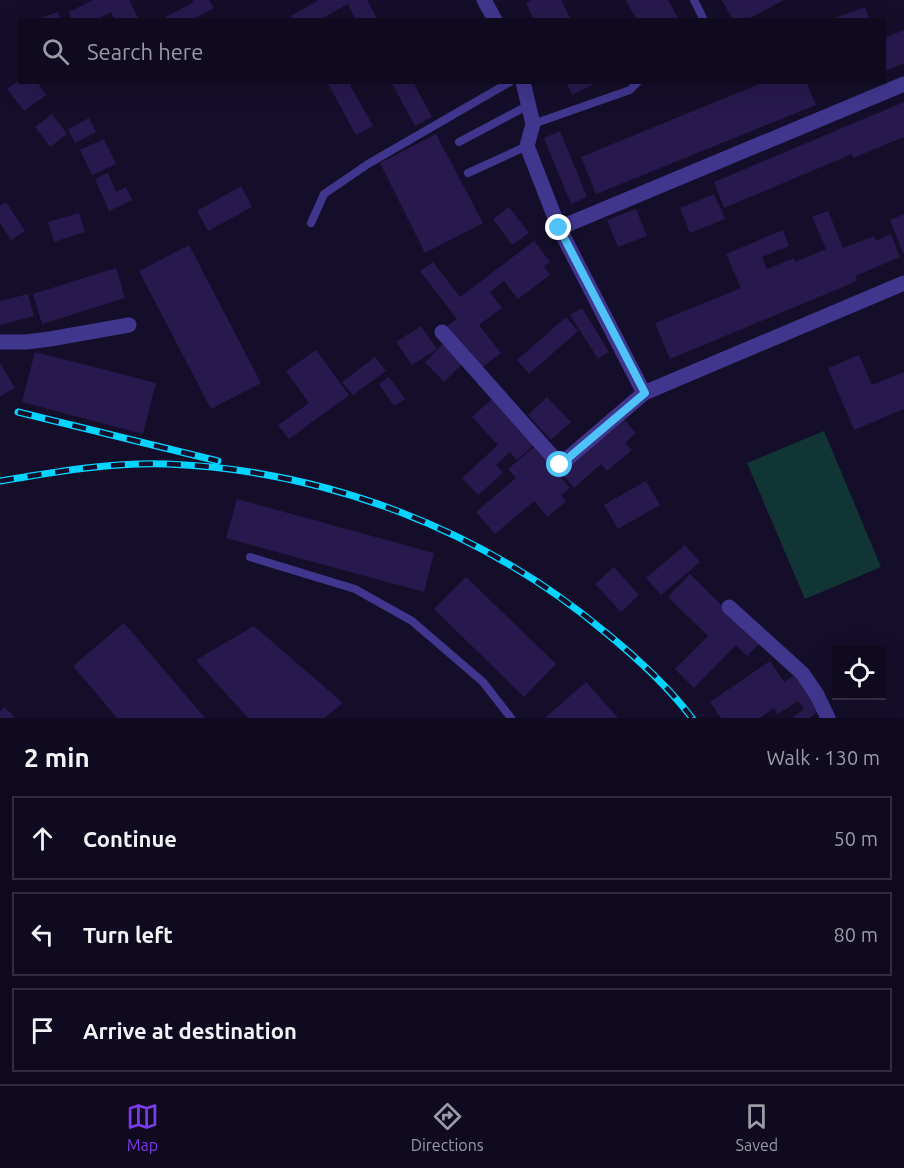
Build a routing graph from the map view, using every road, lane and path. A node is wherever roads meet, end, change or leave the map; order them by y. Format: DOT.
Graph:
graph roads {
  1 [pos="484,0"];
  2 [pos="694,0"];
  3 [pos="494,18"];
  4 [pos="703,18"];
  5 [pos="507,84"];
  6 [pos="524,84"];
  7 [pos="637,84"];
  8 [pos="904,84"];
  9 [pos="529,105"];
  10 [pos="533,124"];
  11 [pos="459,142"];
  12 [pos="527,146"];
  13 [pos="468,173"];
  14 [pos="311,223"];
  15 [pos="559,228"];
  16 [pos="904,283"];
  17 [pos="129,325"];
  18 [pos="442,332"];
  19 [pos="0,342"];
  20 [pos="645,393"];
  21 [pos="250,557"];
  22 [pos="729,607"];
  23 [pos="511,718"];
  24 [pos="828,718"];
  1 -- 3 [label="street"];
  2 -- 4 [label="lane"];
  5 -- 14 [label="lane"];
  6 -- 9 [label="street"];
  7 -- 10 [label="lane"];
  8 -- 15 [label="street"];
  9 -- 10 [label="street"];
  9 -- 11 [label="lane"];
  10 -- 12 [label="street"];
  12 -- 13 [label="lane"];
  12 -- 15 [label="street"];
  15 -- 20 [label="street"];
  16 -- 20 [label="street"];
  17 -- 19 [label="street"];
  18 -- 20 [label="street"];
  21 -- 23 [label="lane"];
  22 -- 24 [label="street"];
}
